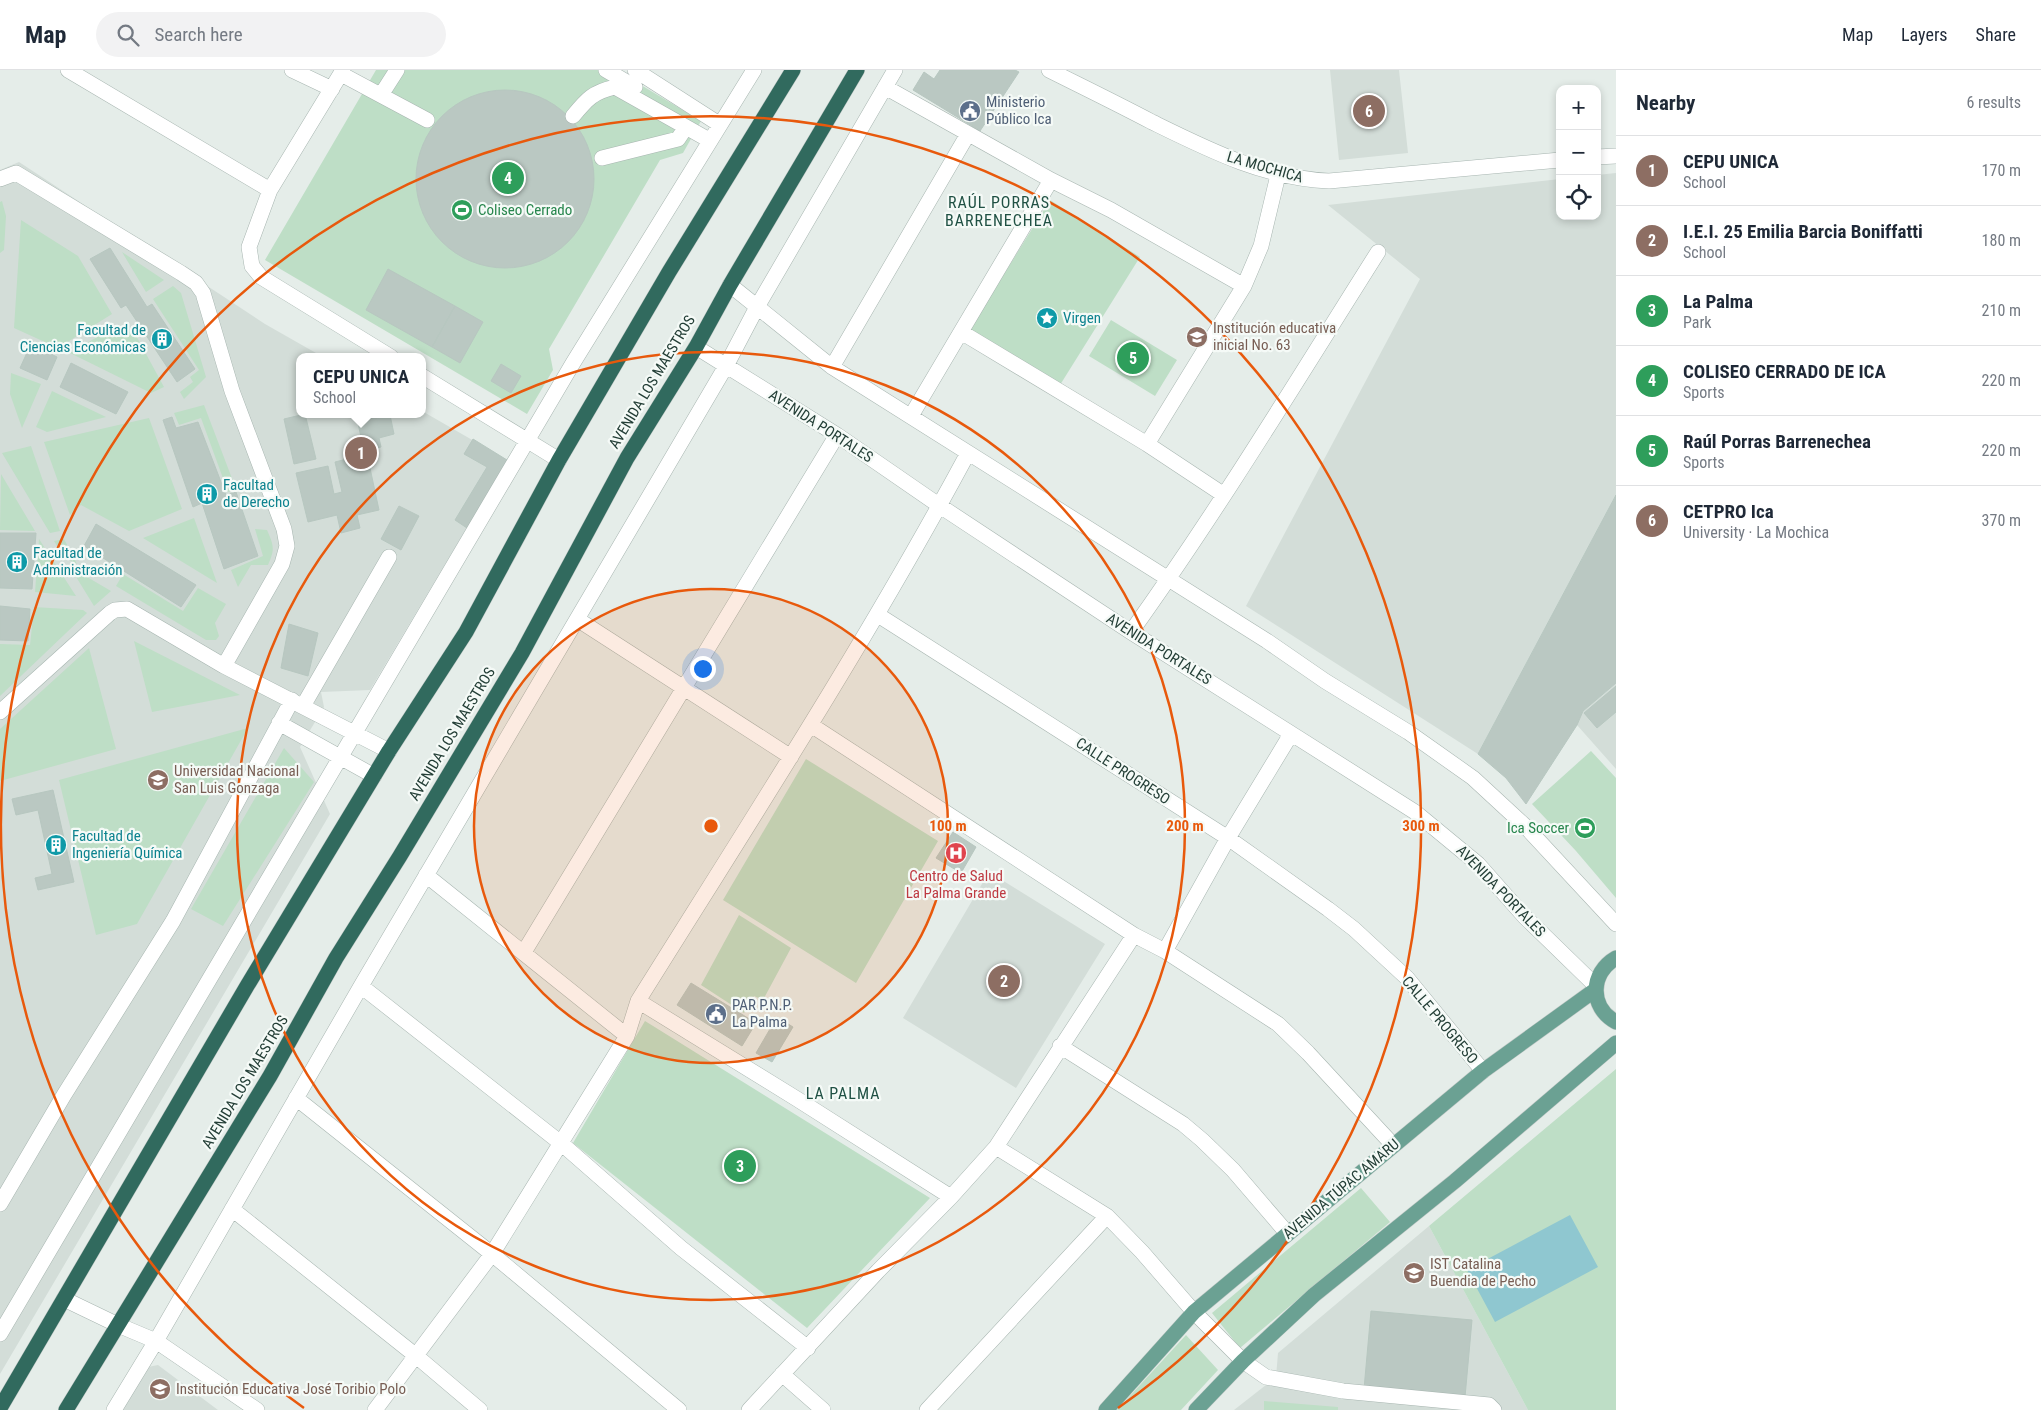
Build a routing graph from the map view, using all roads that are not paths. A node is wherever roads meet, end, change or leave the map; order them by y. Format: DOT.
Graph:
graph roads {
  1 [pos="68,70"];
  2 [pos="292,70"];
  3 [pos="397,70"];
  4 [pos="606,70"];
  5 [pos="635,70"];
  6 [pos="754,70"];
  7 [pos="793,70"];
  8 [pos="857,70"];
  9 [pos="895,70"];
  10 [pos="1049,70"];
  11 [pos="342,72"];
  12 [pos="885,87"];
  13 [pos="332,89"];
  14 [pos="381,95"];
  15 [pos="573,116"];
  16 [pos="671,118"];
  17 [pos="427,120"];
  18 [pos="719,124"];
  19 [pos="686,127"];
  20 [pos="968,134"];
  21 [pos="709,140"];
  22 [pos="1616,156"];
  23 [pos="1601,157"];
  24 [pos="602,158"];
  25 [pos="1556,160"];
  26 [pos="1278,174"];
  27 [pos="0,179"];
  28 [pos="1051,180"];
  29 [pos="270,190"];
  30 [pos="1378,252"];
  31 [pos="730,285"];
  32 [pos="1244,286"];
  33 [pos="757,307"];
  34 [pos="961,332"];
  35 [pos="696,347"];
  36 [pos="384,353"];
  37 [pos="726,366"];
  38 [pos="832,367"];
  39 [pos="426,378"];
  40 [pos="911,416"];
  41 [pos="837,435"];
  42 [pos="528,440"];
  43 [pos="1147,444"];
  44 [pos="968,453"];
  45 [pos="559,460"];
  46 [pos="1224,495"];
  47 [pos="940,506"];
  48 [pos="389,557"];
  49 [pos="1169,580"];
  50 [pos="878,615"];
  51 [pos="577,619"];
  52 [pos="1131,632"];
  53 [pos="224,666"];
  54 [pos="685,687"];
  55 [pos="297,703"];
  56 [pos="0,712"];
  57 [pos="279,723"];
  58 [pos="811,725"];
  59 [pos="355,733"];
  60 [pos="1291,734"];
  61 [pos="389,751"];
  62 [pos="341,757"];
  63 [pos="791,757"];
  64 [pos="374,776"];
  65 [pos="1228,838"];
  66 [pos="426,875"];
  67 [pos="1616,924"];
  68 [pos="1134,935"];
  69 [pos="1165,951"];
  70 [pos="524,952"];
  71 [pos="1616,958"];
  72 [pos="361,986"];
  73 [pos="1595,987"];
  74 [pos="638,1001"];
  75 [pos="1616,1022"];
  76 [pos="628,1036"];
  77 [pos="1616,1043"];
  78 [pos="1060,1046"];
  79 [pos="1483,1071"];
  80 [pos="296,1098"];
  81 [pos="562,1144"];
  82 [pos="1393,1145"];
  83 [pos="996,1147"];
  84 [pos="951,1197"];
  85 [pos="0,1204"];
  86 [pos="232,1209"];
  87 [pos="1107,1216"];
  88 [pos="1287,1233"];
  89 [pos="492,1254"];
  90 [pos="64,1299"];
  91 [pos="1194,1312"];
  92 [pos="118,1325"];
  93 [pos="0,1334"];
  94 [pos="156,1341"];
  95 [pos="808,1348"];
  96 [pos="415,1355"];
  97 [pos="1243,1361"];
  98 [pos="782,1374"];
  99 [pos="0,1408"];
  100 [pos="66,1410"];
  101 [pos="114,1410"];
  102 [pos="257,1410"];
  103 [pos="375,1410"];
  104 [pos="480,1410"];
  105 [pos="679,1410"];
  106 [pos="750,1410"];
  107 [pos="823,1410"];
  108 [pos="926,1410"];
  109 [pos="1106,1410"];
  110 [pos="1196,1410"];
  111 [pos="1494,1410"];
  1 -- 29 [label="street"];
  2 -- 13 [label="street"];
  3 -- 14 [label="street"];
  4 -- 16 [label="street"];
  5 -- 18 [label="street"];
  6 -- 18 [label="street"];
  7 -- 45 [label="highway"];
  8 -- 31 [label="highway, AVENIDA LOS MAESTROS"];
  9 -- 12 [label="street"];
  10 -- 26 [label="street, LA MOCHICA"];
  11 -- 13 [label="street"];
  11 -- 14 [label="street"];
  12 -- 20 [label="street"];
  12 -- 33 [label="street"];
  13 -- 29 [label="street"];
  14 -- 17 [label="street"];
  15 -- 16 [label="street"];
  16 -- 19 [label="street"];
  18 -- 21 [label="street"];
  19 -- 21 [label="street"];
  19 -- 24 [label="street"];
  20 -- 28 [label="street"];
  20 -- 38 [label="street"];
  21 -- 42 [label="street"];
  22 -- 23 [label="street"];
  25 -- 26 [label="street, LA MOCHICA"];
  26 -- 32 [label="street"];
  27 -- 53 [label="street"];
  28 -- 32 [label="street"];
  28 -- 34 [label="street"];
  29 -- 36 [label="street"];
  30 -- 46 [label="street"];
  31 -- 33 [label="street"];
  31 -- 35 [label="highway, AVENIDA LOS MAESTROS"];
  32 -- 43 [label="street"];
  33 -- 37 [label="street"];
  33 -- 38 [label="street"];
  34 -- 40 [label="street"];
  34 -- 43 [label="street"];
  35 -- 37 [label="street, AVENIDA PORTALES"];
  35 -- 92 [label="highway, AVENIDA LOS MAESTROS"];
  37 -- 41 [label="street, AVENIDA PORTALES"];
  37 -- 51 [label="street"];
  38 -- 40 [label="street"];
  39 -- 42 [label="street"];
  40 -- 44 [label="street"];
  41 -- 47 [label="street, AVENIDA PORTALES"];
  41 -- 54 [label="street"];
  42 -- 45 [label="street"];
  42 -- 59 [label="street"];
  43 -- 46 [label="street"];
  44 -- 47 [label="street"];
  44 -- 49 [label="street"];
  45 -- 61 [label="highway"];
  46 -- 49 [label="street"];
  47 -- 50 [label="street"];
  47 -- 52 [label="street, AVENIDA PORTALES"];
  48 -- 55 [label="street"];
  49 -- 52 [label="street"];
  49 -- 67 [label="street"];
  50 -- 58 [label="street"];
  50 -- 65 [label="street, CALLE PROGRESO"];
  51 -- 54 [label="street"];
  51 -- 66 [label="street"];
  52 -- 60 [label="street, AVENIDA PORTALES"];
  53 -- 55 [label="street"];
  53 -- 56 [label="street"];
  54 -- 63 [label="street"];
  54 -- 70 [label="street"];
  55 -- 57 [label="street"];
  55 -- 59 [label="street"];
  57 -- 62 [label="street"];
  57 -- 85 [label="street"];
  58 -- 63 [label="street"];
  58 -- 68 [label="street"];
  59 -- 61 [label="street"];
  59 -- 62 [label="street"];
  60 -- 65 [label="street"];
  60 -- 73 [label="street, AVENIDA PORTALES"];
  61 -- 64 [label="highway"];
  62 -- 64 [label="street"];
  62 -- 93 [label="street"];
  63 -- 74 [label="street"];
  64 -- 90 [label="highway"];
  65 -- 69 [label="street"];
  65 -- 79 [label="street, CALLE PROGRESO"];
  66 -- 70 [label="street"];
  66 -- 72 [label="street"];
  68 -- 69 [label="street"];
  68 -- 78 [label="street"];
  69 -- 82 [label="street"];
  70 -- 76 [label="street"];
  71 -- 73 [label="main road"];
  72 -- 80 [label="street"];
  72 -- 81 [label="street"];
  73 -- 75 [label="main road"];
  73 -- 79 [label="main road, AVENIDA TÚPAC AMARU"];
  74 -- 76 [label="street"];
  74 -- 84 [label="street"];
  76 -- 81 [label="street"];
  77 -- 97 [label="main road"];
  78 -- 83 [label="street"];
  78 -- 88 [label="street"];
  79 -- 82 [label="main road, AVENIDA TÚPAC AMARU"];
  80 -- 86 [label="street"];
  80 -- 89 [label="street"];
  81 -- 89 [label="street"];
  81 -- 95 [label="street"];
  82 -- 88 [label="main road, AVENIDA TÚPAC AMARU"];
  83 -- 84 [label="street"];
  83 -- 87 [label="street"];
  84 -- 95 [label="street"];
  86 -- 94 [label="street"];
  86 -- 96 [label="street"];
  87 -- 91 [label="street"];
  87 -- 108 [label="street"];
  88 -- 91 [label="main road, AVENIDA TÚPAC AMARU"];
  89 -- 96 [label="street"];
  89 -- 105 [label="street"];
  90 -- 92 [label="street"];
  90 -- 99 [label="highway"];
  91 -- 97 [label="street"];
  91 -- 109 [label="main road, AVENIDA TÚPAC AMARU"];
  92 -- 94 [label="street"];
  92 -- 100 [label="highway, AVENIDA LOS MAESTROS"];
  94 -- 101 [label="street"];
  94 -- 102 [label="street"];
  95 -- 98 [label="street"];
  96 -- 103 [label="street"];
  96 -- 104 [label="street"];
  97 -- 110 [label="main road"];
  97 -- 111 [label="street"];
  98 -- 106 [label="street"];
  98 -- 107 [label="street"];
}
